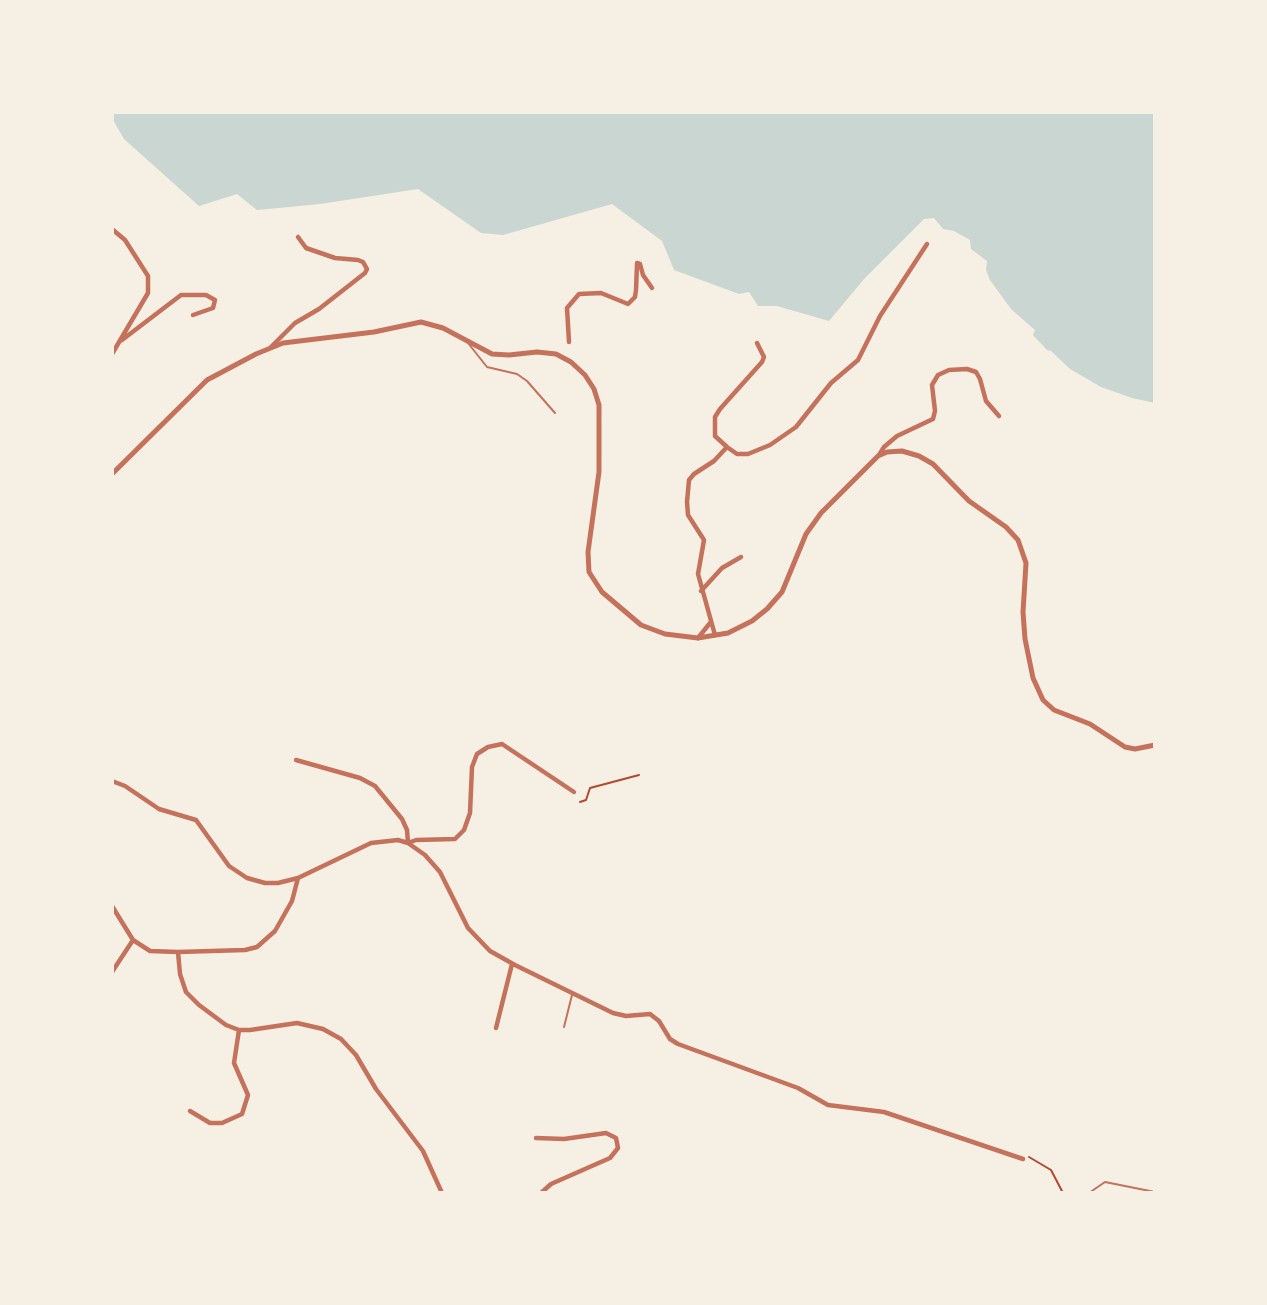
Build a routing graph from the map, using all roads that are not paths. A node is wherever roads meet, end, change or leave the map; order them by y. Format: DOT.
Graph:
graph roads {
  1 [pos="112,229"];
  2 [pos="298,237"];
  3 [pos="927,244"];
  4 [pos="652,288"];
  5 [pos="193,314"];
  6 [pos="118,342"];
  7 [pos="467,342"];
  8 [pos="569,342"];
  9 [pos="757,343"];
  10 [pos="270,347"];
  11 [pos="112,354"];
  12 [pos="555,413"];
  13 [pos="999,416"];
  14 [pos="727,447"];
  15 [pos="878,456"];
  16 [pos="112,474"];
  17 [pos="741,557"];
  18 [pos="701,591"];
  19 [pos="711,622"];
  20 [pos="715,636"];
  21 [pos="698,638"];
  22 [pos="1155,745"];
  23 [pos="296,760"];
  24 [pos="112,781"];
  25 [pos="574,792"];
  26 [pos="408,843"];
  27 [pos="298,878"];
  28 [pos="112,906"];
  29 [pos="133,940"];
  30 [pos="178,953"];
  31 [pos="512,964"];
  32 [pos="112,972"];
  33 [pos="572,994"];
  34 [pos="564,1027"];
  35 [pos="496,1028"];
  36 [pos="239,1030"];
  37 [pos="190,1111"];
  38 [pos="536,1138"];
  39 [pos="1026,1158"];
  40 [pos="1155,1192"];
  41 [pos="442,1193"];
  42 [pos="541,1193"];
  43 [pos="1089,1193"];
  1 -- 6 [label="street"];
  2 -- 10 [label="street"];
  3 -- 14 [label="street"];
  4 -- 8 [label="street"];
  5 -- 6 [label="street"];
  6 -- 11 [label="street"];
  7 -- 10 [label="street"];
  7 -- 12 [label="lane"];
  7 -- 21 [label="street"];
  9 -- 14 [label="street"];
  10 -- 16 [label="street"];
  13 -- 15 [label="street"];
  14 -- 18 [label="street"];
  15 -- 20 [label="street"];
  15 -- 22 [label="street"];
  17 -- 18 [label="street"];
  18 -- 19 [label="street"];
  19 -- 20 [label="street"];
  19 -- 21 [label="street"];
  20 -- 21 [label="street"];
  23 -- 26 [label="street"];
  24 -- 27 [label="street"];
  25 -- 26 [label="street"];
  26 -- 27 [label="street"];
  26 -- 31 [label="street"];
  27 -- 30 [label="street"];
  28 -- 29 [label="street"];
  29 -- 30 [label="street"];
  29 -- 32 [label="street"];
  30 -- 36 [label="street"];
  31 -- 33 [label="street"];
  31 -- 35 [label="street"];
  33 -- 34 [label="lane"];
  33 -- 39 [label="street"];
  36 -- 37 [label="street"];
  36 -- 41 [label="street"];
  38 -- 42 [label="street"];
  40 -- 43 [label="lane"];
}
